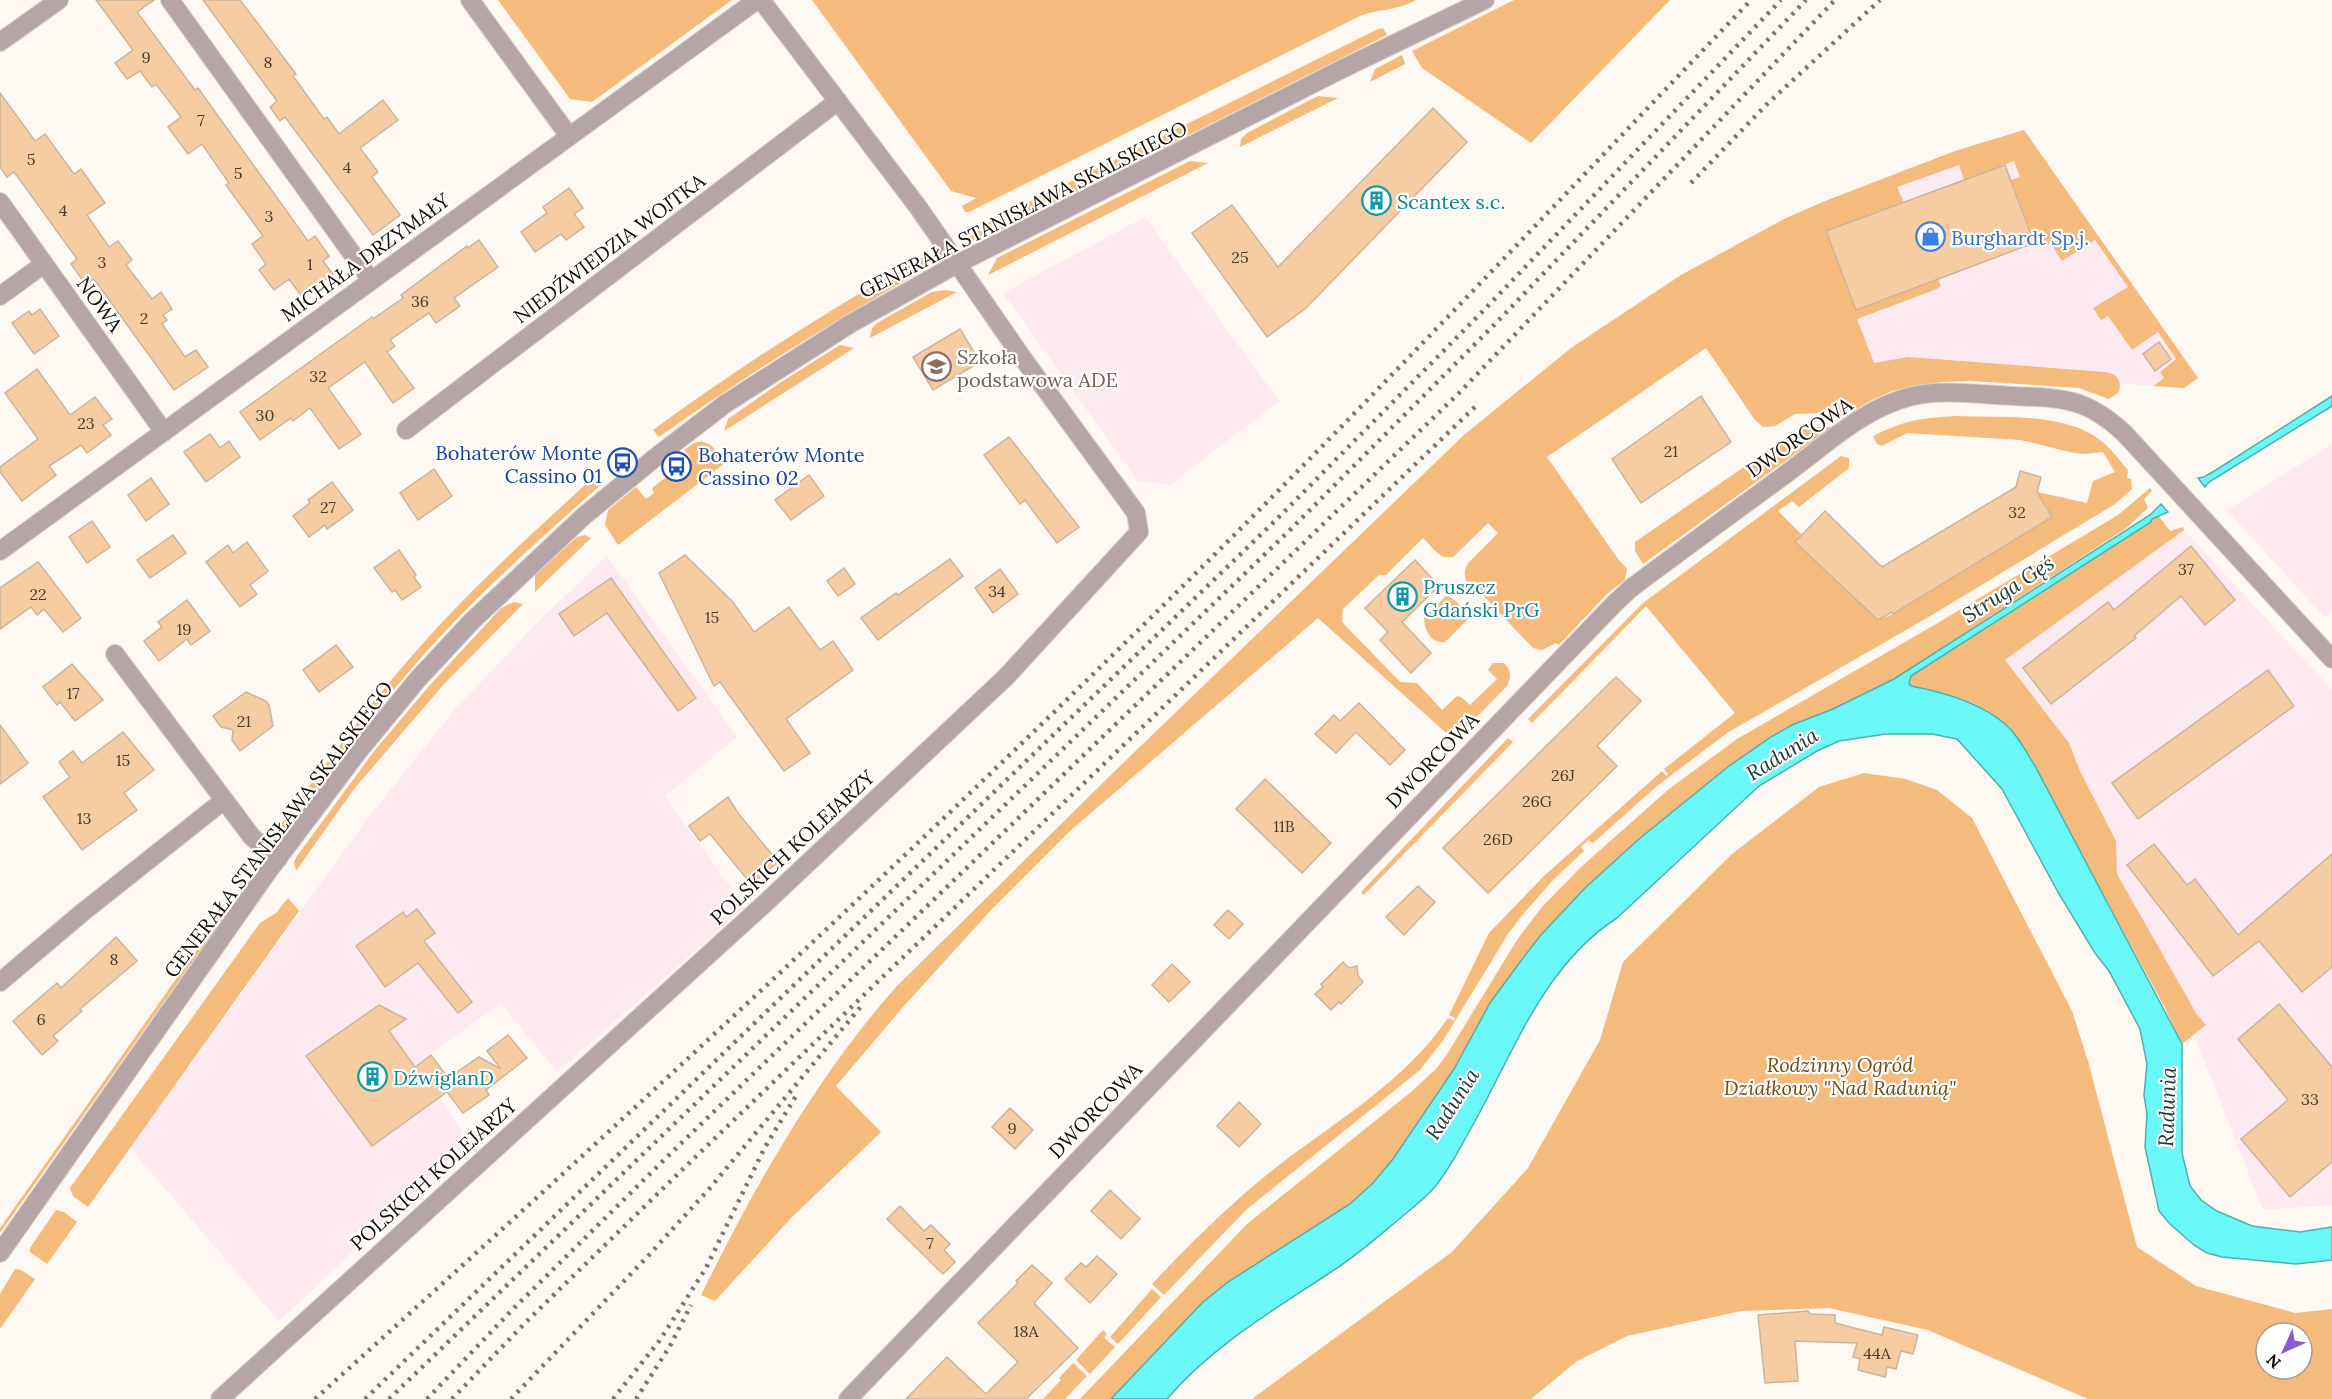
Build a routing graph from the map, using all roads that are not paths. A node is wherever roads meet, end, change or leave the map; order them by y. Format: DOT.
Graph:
graph roads {
  1 [pos="59,0"];
  2 [pos="170,0"];
  3 [pos="470,0"];
  4 [pos="759,0"];
  5 [pos="1485,0"];
  6 [pos="1454,7"];
  7 [pos="0,42"];
  8 [pos="838,101"];
  9 [pos="569,136"];
  10 [pos="0,202"];
  11 [pos="44,264"];
  12 [pos="957,264"];
  13 [pos="371,280"];
  14 [pos="0,296"];
  15 [pos="406,430"];
  16 [pos="164,432"];
  17 [pos="0,551"];
  18 [pos="115,654"];
  19 [pos="2332,659"];
  20 [pos="223,801"];
  21 [pos="278,859"];
  22 [pos="0,982"];
  23 [pos="0,1252"];
  24 [pos="220,1399"];
  25 [pos="848,1399"];
  1 -- 7 [label="street"];
  2 -- 13 [label="street"];
  3 -- 9 [label="street"];
  4 -- 8 [label="street, POLSKICH KOLEJARZY"];
  4 -- 9 [label="street, MICHAŁA DRZYMAŁY"];
  5 -- 6 [label="street, GENERAŁA STANISŁAWA SKALSKIEGO"];
  6 -- 12 [label="street, GENERAŁA STANISŁAWA SKALSKIEGO"];
  8 -- 12 [label="street, POLSKICH KOLEJARZY"];
  8 -- 15 [label="street, NIEDŹWIEDZIA WOJTKA"];
  9 -- 13 [label="street, MICHAŁA DRZYMAŁY"];
  10 -- 11 [label="street, NOWA"];
  11 -- 14 [label="street"];
  11 -- 16 [label="street, NOWA"];
  12 -- 21 [label="street, GENERAŁA STANISŁAWA SKALSKIEGO"];
  12 -- 24 [label="street, POLSKICH KOLEJARZY"];
  13 -- 16 [label="street, MICHAŁA DRZYMAŁY"];
  16 -- 17 [label="street, MICHAŁA DRZYMAŁY"];
  18 -- 20 [label="street"];
  19 -- 25 [label="street, DWORCOWA"];
  20 -- 21 [label="street"];
  20 -- 22 [label="street"];
  21 -- 23 [label="street, GENERAŁA STANISŁAWA SKALSKIEGO"];
}
